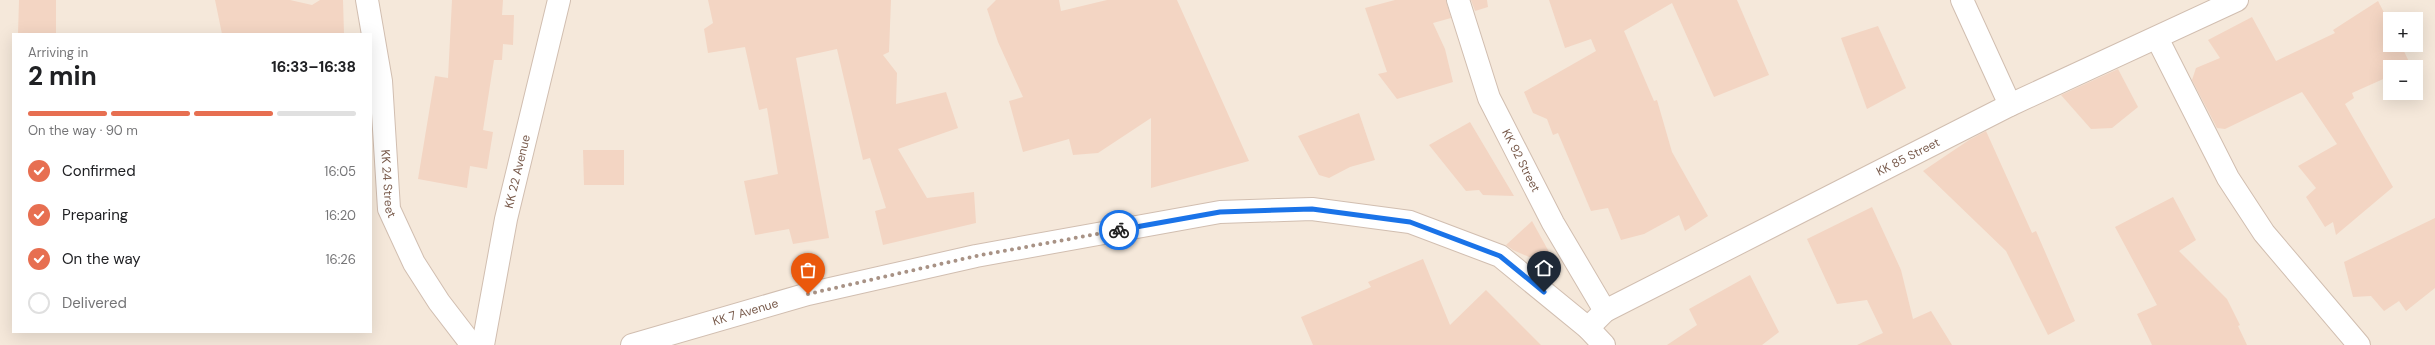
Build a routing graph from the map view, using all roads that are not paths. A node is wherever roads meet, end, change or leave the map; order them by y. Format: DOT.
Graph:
graph roads {
  1 [pos="367,0"];
  2 [pos="558,0"];
  3 [pos="1458,0"];
  4 [pos="1962,0"];
  5 [pos="2237,0"];
  6 [pos="2157,38"];
  7 [pos="2010,105"];
  8 [pos="1605,312"];
  9 [pos="1588,328"];
  10 [pos="472,345"];
  11 [pos="483,345"];
  12 [pos="632,345"];
  13 [pos="1604,345"];
  14 [pos="2359,345"];
  1 -- 10 [label="street, KK 24 Street"];
  2 -- 11 [label="street, KK 22 Avenue"];
  3 -- 8 [label="street, KK 92 Street"];
  4 -- 7 [label="street"];
  5 -- 6 [label="street, KK 85 Street"];
  6 -- 7 [label="street, KK 85 Street"];
  6 -- 14 [label="street"];
  7 -- 8 [label="street, KK 85 Street"];
  8 -- 9 [label="street, KK 85 Street"];
  9 -- 12 [label="street, KK 7 Avenue"];
  9 -- 13 [label="street, KK 7 Avenue"];
}
